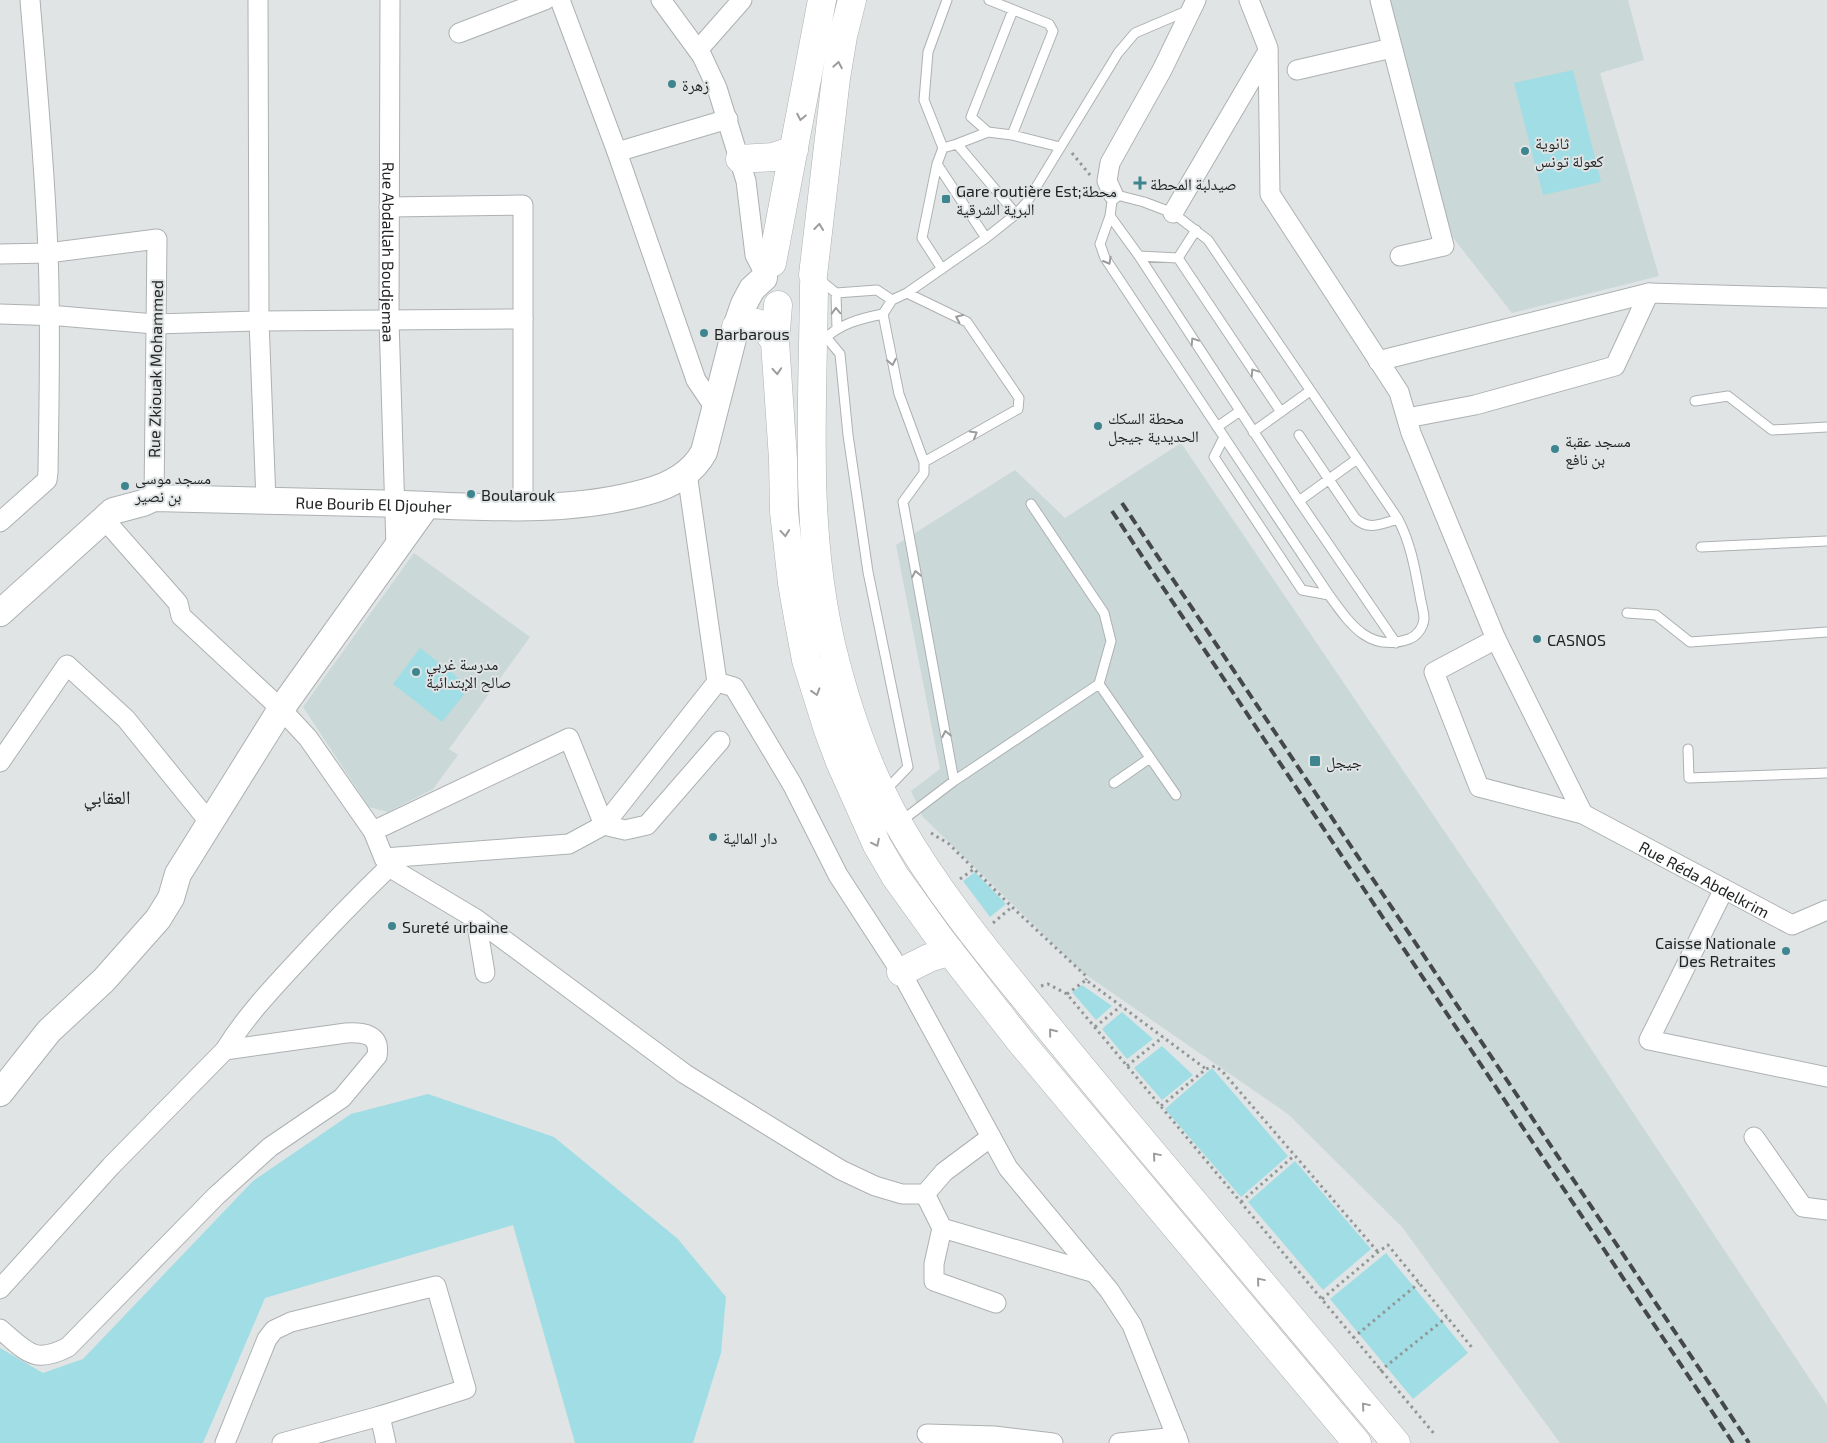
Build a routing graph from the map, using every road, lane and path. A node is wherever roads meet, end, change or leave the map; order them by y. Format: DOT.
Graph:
graph roads {
  1 [pos="30,0"];
  2 [pos="258,0"];
  3 [pos="390,0"];
  4 [pos="545,0"];
  5 [pos="560,0"];
  6 [pos="661,0"];
  7 [pos="742,0"];
  8 [pos="822,0"];
  9 [pos="852,0"];
  10 [pos="947,0"];
  11 [pos="989,0"];
  12 [pos="1249,0"];
  13 [pos="1380,0"];
  14 [pos="1194,5"];
  15 [pos="505,7"];
  16 [pos="1013,10"];
  17 [pos="1176,25"];
  18 [pos="459,33"];
  19 [pos="1392,48"];
  20 [pos="698,50"];
  21 [pos="1268,50"];
  22 [pos="1297,70"];
  23 [pos="728,119"];
  24 [pos="988,132"];
  25 [pos="1012,135"];
  26 [pos="957,144"];
  27 [pos="943,148"];
  28 [pos="1060,148"];
  29 [pos="794,150"];
  30 [pos="617,152"];
  31 [pos="1073,154"];
  32 [pos="740,159"];
  33 [pos="937,164"];
  34 [pos="1091,175"];
  35 [pos="1113,194"];
  36 [pos="389,206"];
  37 [pos="1173,213"];
  38 [pos="1016,214"];
  39 [pos="1110,216"];
  40 [pos="1196,230"];
  41 [pos="986,238"];
  42 [pos="48,253"];
  43 [pos="0,254"];
  44 [pos="1139,256"];
  45 [pos="1400,256"];
  46 [pos="1178,258"];
  47 [pos="942,270"];
  48 [pos="770,284"];
  49 [pos="821,284"];
  50 [pos="907,293"];
  51 [pos="1649,293"];
  52 [pos="1827,298"];
  53 [pos="892,300"];
  54 [pos="0,314"];
  55 [pos="883,314"];
  56 [pos="740,315"];
  57 [pos="50,316"];
  58 [pos="523,319"];
  59 [pos="389,320"];
  60 [pos="259,321"];
  61 [pos="155,324"];
  62 [pos="836,329"];
  63 [pos="775,342"];
  64 [pos="820,345"];
  65 [pos="1378,361"];
  66 [pos="1310,391"];
  67 [pos="1694,401"];
  68 [pos="715,408"];
  69 [pos="1240,411"];
  70 [pos="1281,412"];
  71 [pos="1407,418"];
  72 [pos="1217,427"];
  73 [pos="1827,427"];
  74 [pos="1253,432"];
  75 [pos="1299,435"];
  76 [pos="1224,437"];
  77 [pos="1357,459"];
  78 [pos="924,462"];
  79 [pos="687,473"];
  80 [pos="1329,479"];
  81 [pos="154,498"];
  82 [pos="266,501"];
  83 [pos="1299,501"];
  84 [pos="396,504"];
  85 [pos="1031,504"];
  86 [pos="427,505"];
  87 [pos="523,507"];
  88 [pos="104,519"];
  89 [pos="1398,519"];
  90 [pos="0,522"];
  91 [pos="1827,541"];
  92 [pos="396,547"];
  93 [pos="1700,548"];
  94 [pos="1329,595"];
  95 [pos="1627,612"];
  96 [pos="0,614"];
  97 [pos="1827,632"];
  98 [pos="1496,638"];
  99 [pos="1396,643"];
  100 [pos="717,682"];
  101 [pos="1099,684"];
  102 [pos="281,709"];
  103 [pos="720,741"];
  104 [pos="1688,749"];
  105 [pos="1150,758"];
  106 [pos="0,762"];
  107 [pos="1827,773"];
  108 [pos="954,781"];
  109 [pos="1114,783"];
  110 [pos="883,794"];
  111 [pos="1176,795"];
  112 [pos="1583,814"];
  113 [pos="210,823"];
  114 [pos="898,823"];
  115 [pos="604,825"];
  116 [pos="373,831"];
  117 [pos="931,833"];
  118 [pos="387,862"];
  119 [pos="974,869"];
  120 [pos="960,880"];
  121 [pos="1724,889"];
  122 [pos="1012,908"];
  123 [pos="1827,910"];
  124 [pos="476,919"];
  125 [pos="993,922"];
  126 [pos="950,951"];
  127 [pos="901,972"];
  128 [pos="484,973"];
  129 [pos="1086,980"];
  130 [pos="1042,986"];
  131 [pos="1067,994"];
  132 [pos="1121,1006"];
  133 [pos="1095,1028"];
  134 [pos="1163,1037"];
  135 [pos="225,1050"];
  136 [pos="1127,1066"];
  137 [pos="1206,1069"];
  138 [pos="1827,1077"];
  139 [pos="0,1094"];
  140 [pos="1161,1106"];
  141 [pos="991,1137"];
  142 [pos="1754,1137"];
  143 [pos="1295,1155"];
  144 [pos="924,1194"];
  145 [pos="1241,1202"];
  146 [pos="1825,1213"];
  147 [pos="942,1228"];
  148 [pos="1378,1252"];
  149 [pos="1095,1273"];
  150 [pos="1419,1283"];
  151 [pos="0,1289"];
  152 [pos="1322,1299"];
  153 [pos="996,1304"];
  154 [pos="1447,1317"];
  155 [pos="0,1329"];
  156 [pos="1353,1338"];
  157 [pos="1474,1350"];
  158 [pos="1380,1371"];
  159 [pos="380,1416"];
  160 [pos="927,1434"];
  161 [pos="1436,1436"];
  162 [pos="1178,1440"];
  163 [pos="225,1443"];
  164 [pos="282,1443"];
  165 [pos="386,1443"];
  166 [pos="1054,1443"];
  167 [pos="1120,1443"];
  168 [pos="1357,1443"];
  169 [pos="1396,1443"];
  1 -- 42 [label="street"];
  2 -- 60 [label="street"];
  3 -- 36 [label="street, Rue Abdallah Boudjemaa"];
  4 -- 15 [label="street"];
  5 -- 30 [label="street"];
  6 -- 20 [label="street"];
  7 -- 20 [label="street"];
  8 -- 29 [label="highway, one-way"];
  49 -- 9 [label="highway, one-way"];
  10 -- 27 [label="lane"];
  11 -- 16 [label="lane"];
  12 -- 21 [label="street"];
  13 -- 19 [label="street"];
  14 -- 17 [label="street"];
  15 -- 18 [label="street"];
  16 -- 24 [label="lane"];
  16 -- 25 [label="lane"];
  17 -- 28 [label="lane"];
  17 -- 35 [label="street"];
  19 -- 22 [label="street"];
  19 -- 45 [label="street"];
  20 -- 23 [label="street"];
  21 -- 37 [label="street"];
  21 -- 65 [label="street"];
  23 -- 30 [label="street"];
  23 -- 32 [label="street"];
  24 -- 25 [label="lane"];
  24 -- 26 [label="lane"];
  25 -- 28 [label="lane"];
  26 -- 27 [label="lane"];
  26 -- 38 [label="lane"];
  27 -- 33 [label="lane"];
  28 -- 38 [label="lane"];
  29 -- 32 [label="highway"];
  29 -- 48 [label="highway"];
  30 -- 68 [label="street"];
  31 -- 34 [label="path"];
  32 -- 48 [label="street"];
  33 -- 41 [label="lane"];
  33 -- 47 [label="lane"];
  35 -- 37 [label="lane"];
  35 -- 39 [label="lane"];
  36 -- 58 [label="street"];
  36 -- 59 [label="street, Rue Abdallah Boudjemaa"];
  37 -- 40 [label="lane"];
  38 -- 41 [label="lane"];
  39 -- 44 [label="lane"];
  39 -- 72 [label="lane, one-way"];
  40 -- 46 [label="lane"];
  40 -- 66 [label="lane"];
  41 -- 47 [label="lane"];
  42 -- 43 [label="street"];
  42 -- 57 [label="street"];
  42 -- 61 [label="street, Rue Zkiouak Mohammed"];
  44 -- 46 [label="lane"];
  69 -- 44 [label="lane, one-way"];
  70 -- 46 [label="lane, one-way"];
  47 -- 50 [label="lane"];
  48 -- 49 [label="highway"];
  48 -- 49 [label="highway"];
  48 -- 56 [label="main road, Rue Bourib El Djouher"];
  48 -- 63 [label="highway"];
  49 -- 53 [label="lane"];
  62 -- 49 [label="lane, one-way"];
  49 -- 64 [label="highway"];
  50 -- 53 [label="lane"];
  78 -- 50 [label="lane, one-way"];
  51 -- 52 [label="street"];
  51 -- 65 [label="street"];
  51 -- 71 [label="street"];
  53 -- 55 [label="lane"];
  54 -- 57 [label="street"];
  55 -- 62 [label="lane"];
  55 -- 78 [label="lane, one-way"];
  56 -- 63 [label="highway"];
  56 -- 68 [label="main road, Rue Bourib El Djouher"];
  57 -- 61 [label="street"];
  57 -- 90 [label="street"];
  58 -- 59 [label="street"];
  58 -- 87 [label="street"];
  59 -- 60 [label="street"];
  59 -- 84 [label="street, Rue Abdallah Boudjemaa"];
  60 -- 61 [label="street"];
  60 -- 82 [label="street"];
  61 -- 81 [label="street, Rue Zkiouak Mohammed"];
  62 -- 64 [label="lane"];
  63 -- 126 [label="highway, one-way"];
  64 -- 110 [label="highway"];
  64 -- 110 [label="lane"];
  65 -- 71 [label="street"];
  66 -- 70 [label="lane"];
  66 -- 77 [label="lane"];
  67 -- 73 [label="lane"];
  68 -- 79 [label="main road, Rue Bourib El Djouher"];
  69 -- 72 [label="lane"];
  69 -- 74 [label="lane"];
  70 -- 74 [label="lane"];
  71 -- 98 [label="street"];
  72 -- 76 [label="lane"];
  74 -- 83 [label="lane"];
  75 -- 80 [label="lane"];
  76 -- 94 [label="lane"];
  76 -- 94 [label="lane"];
  77 -- 80 [label="lane"];
  77 -- 89 [label="lane"];
  108 -- 78 [label="lane, one-way"];
  79 -- 87 [label="main road, Rue Bourib El Djouher"];
  79 -- 100 [label="street"];
  80 -- 83 [label="lane"];
  80 -- 89 [label="lane"];
  81 -- 82 [label="main road, Rue Bourib El Djouher"];
  81 -- 88 [label="main road, Rue Bourib El Djouher"];
  82 -- 84 [label="main road, Rue Bourib El Djouher"];
  83 -- 99 [label="lane"];
  84 -- 86 [label="main road, Rue Bourib El Djouher"];
  84 -- 92 [label="street, Rue Abdallah Boudjemaa"];
  85 -- 101 [label="lane"];
  86 -- 87 [label="main road, Rue Bourib El Djouher"];
  86 -- 92 [label="main road"];
  88 -- 96 [label="main road, Rue Bourib El Djouher"];
  88 -- 102 [label="street"];
  89 -- 99 [label="lane"];
  91 -- 93 [label="lane"];
  92 -- 102 [label="main road"];
  94 -- 99 [label="lane"];
  95 -- 97 [label="lane"];
  98 -- 112 [label="street"];
  98 -- 112 [label="street, Rue Réda Abdelkrim"];
  100 -- 115 [label="street"];
  100 -- 127 [label="street"];
  101 -- 105 [label="lane"];
  101 -- 108 [label="lane"];
  102 -- 113 [label="main road"];
  102 -- 116 [label="street"];
  103 -- 115 [label="street"];
  104 -- 107 [label="lane"];
  105 -- 109 [label="lane"];
  105 -- 111 [label="lane"];
  106 -- 113 [label="street"];
  108 -- 114 [label="lane"];
  110 -- 114 [label="highway"];
  112 -- 121 [label="street, Rue Réda Abdelkrim"];
  113 -- 139 [label="main road"];
  169 -- 114 [label="highway, one-way"];
  115 -- 116 [label="street"];
  115 -- 118 [label="street"];
  116 -- 118 [label="street"];
  117 -- 119 [label="path"];
  118 -- 124 [label="street"];
  118 -- 135 [label="street"];
  119 -- 120 [label="path"];
  119 -- 122 [label="path"];
  121 -- 123 [label="street, Rue Réda Abdelkrim"];
  121 -- 138 [label="street"];
  122 -- 125 [label="path"];
  122 -- 129 [label="path"];
  124 -- 128 [label="street"];
  124 -- 144 [label="street"];
  126 -- 127 [label="highway"];
  126 -- 168 [label="highway"];
  127 -- 141 [label="street"];
  129 -- 131 [label="path"];
  129 -- 132 [label="path"];
  130 -- 131 [label="path"];
  131 -- 133 [label="path"];
  132 -- 133 [label="path"];
  132 -- 134 [label="path"];
  133 -- 136 [label="path"];
  134 -- 136 [label="path"];
  134 -- 137 [label="path"];
  135 -- 151 [label="street"];
  135 -- 155 [label="street"];
  136 -- 140 [label="path"];
  137 -- 140 [label="path"];
  137 -- 143 [label="path"];
  140 -- 145 [label="path"];
  141 -- 144 [label="street"];
  141 -- 149 [label="street"];
  142 -- 146 [label="street"];
  143 -- 145 [label="path"];
  143 -- 148 [label="path"];
  144 -- 147 [label="street"];
  145 -- 152 [label="path"];
  147 -- 149 [label="street"];
  147 -- 153 [label="street"];
  148 -- 150 [label="path"];
  148 -- 152 [label="path"];
  149 -- 162 [label="street"];
  150 -- 154 [label="path"];
  150 -- 156 [label="path"];
  152 -- 156 [label="path"];
  154 -- 157 [label="path"];
  154 -- 158 [label="path"];
  156 -- 158 [label="path"];
  158 -- 161 [label="path"];
  159 -- 163 [label="street"];
  159 -- 164 [label="street"];
  159 -- 165 [label="street"];
  160 -- 166 [label="street"];
  162 -- 167 [label="street"];
}
